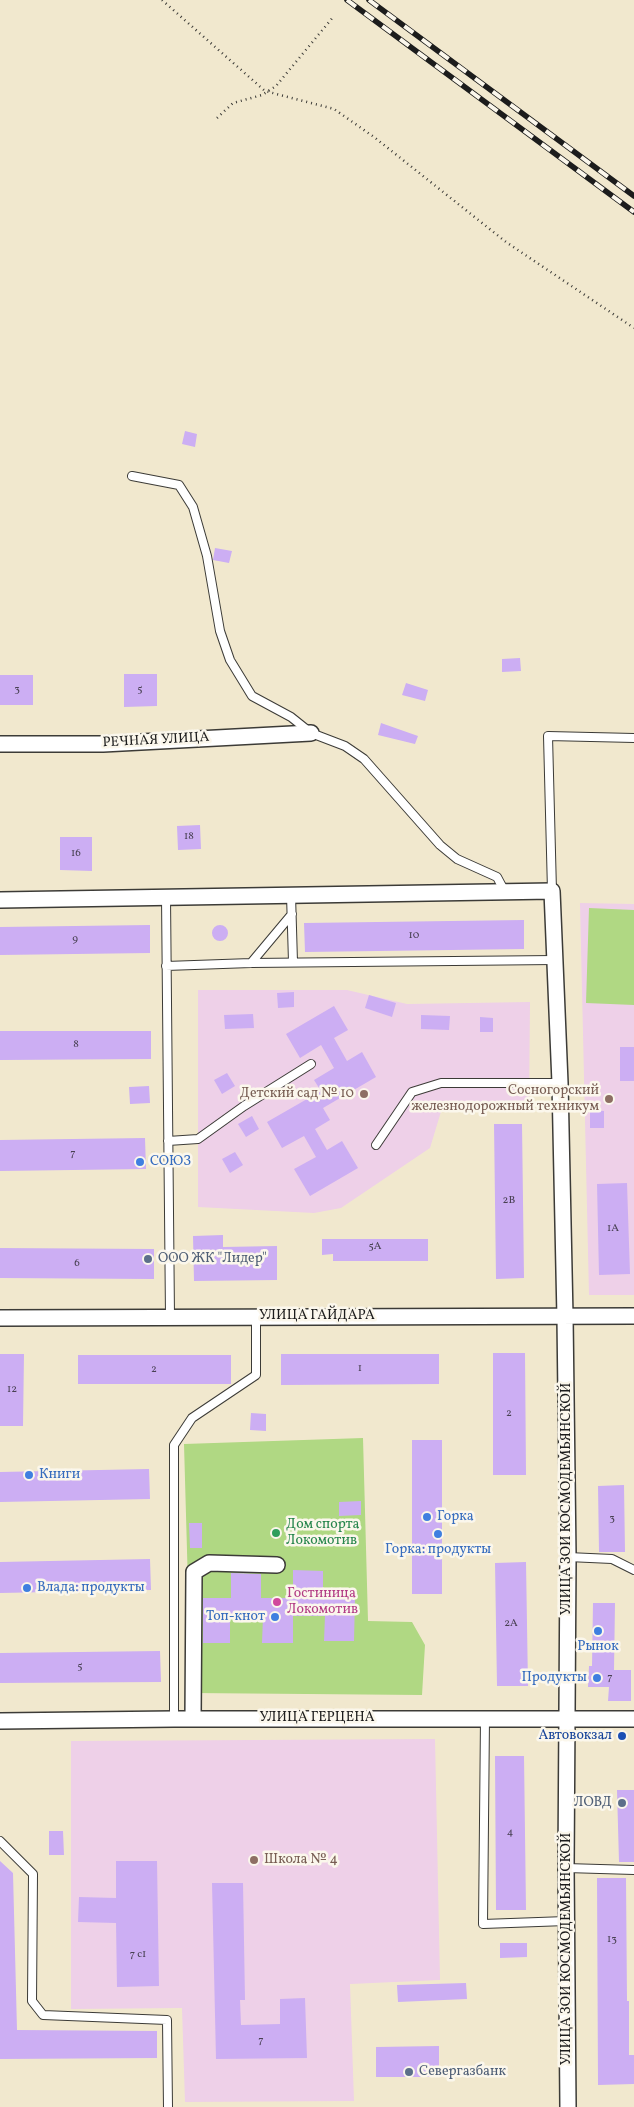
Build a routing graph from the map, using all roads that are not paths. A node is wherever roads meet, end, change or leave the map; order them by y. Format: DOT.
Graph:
graph roads {
  1 [pos="132,476"];
  2 [pos="311,733"];
  3 [pos="634,738"];
  4 [pos="0,744"];
  5 [pos="552,891"];
  6 [pos="504,892"];
  7 [pos="291,895"];
  8 [pos="166,897"];
  9 [pos="0,900"];
  10 [pos="292,914"];
  11 [pos="555,960"];
  12 [pos="293,962"];
  13 [pos="251,963"];
  14 [pos="166,966"];
  15 [pos="312,1064"];
  16 [pos="560,1083"];
  17 [pos="168,1141"];
  18 [pos="376,1145"];
  19 [pos="256,1316"];
  20 [pos="634,1316"];
  21 [pos="170,1317"];
  22 [pos="565,1317"];
  23 [pos="0,1318"];
  24 [pos="568,1557"];
  25 [pos="277,1565"];
  26 [pos="634,1570"];
  27 [pos="485,1718"];
  28 [pos="567,1718"];
  29 [pos="174,1719"];
  30 [pos="193,1719"];
  31 [pos="634,1719"];
  32 [pos="0,1721"];
  33 [pos="0,1840"];
  34 [pos="566,1868"];
  35 [pos="634,1870"];
  36 [pos="566,1921"];
  37 [pos="168,2107"];
  38 [pos="568,2107"];
  1 -- 2 [label="lane"];
  2 -- 4 [label="street, РЕЧНАЯ УЛИЦА"];
  2 -- 6 [label="lane"];
  3 -- 5 [label="lane"];
  5 -- 6 [label="street"];
  5 -- 11 [label="street, УЛИЦА ЗОИ КОСМОДЕМЬЯНСКОЙ"];
  6 -- 7 [label="street"];
  7 -- 8 [label="street"];
  7 -- 10 [label="lane"];
  8 -- 9 [label="street"];
  8 -- 14 [label="lane"];
  10 -- 12 [label="lane"];
  10 -- 13 [label="lane"];
  11 -- 12 [label="lane"];
  11 -- 16 [label="street, УЛИЦА ЗОИ КОСМОДЕМЬЯНСКОЙ"];
  12 -- 13 [label="lane"];
  13 -- 14 [label="lane"];
  14 -- 17 [label="lane"];
  15 -- 17 [label="lane"];
  16 -- 18 [label="lane"];
  16 -- 22 [label="street, УЛИЦА ЗОИ КОСМОДЕМЬЯНСКОЙ"];
  17 -- 21 [label="lane"];
  19 -- 21 [label="street, УЛИЦА ГАЙДАРА"];
  19 -- 22 [label="street, УЛИЦА ГАЙДАРА"];
  19 -- 29 [label="lane"];
  20 -- 22 [label="street, УЛИЦА ГАЙДАРА"];
  21 -- 23 [label="street, УЛИЦА ГАЙДАРА"];
  22 -- 24 [label="street, УЛИЦА ЗОИ КОСМОДЕМЬЯНСКОЙ"];
  24 -- 26 [label="lane"];
  24 -- 28 [label="street, УЛИЦА ЗОИ КОСМОДЕМЬЯНСКОЙ"];
  25 -- 30 [label="street"];
  27 -- 28 [label="street, УЛИЦА ГЕРЦЕНА"];
  27 -- 30 [label="street, УЛИЦА ГЕРЦЕНА"];
  27 -- 36 [label="lane"];
  28 -- 31 [label="street, УЛИЦА ГЕРЦЕНА"];
  28 -- 34 [label="street, УЛИЦА ЗОИ КОСМОДЕМЬЯНСКОЙ"];
  29 -- 30 [label="street, УЛИЦА ГЕРЦЕНА"];
  29 -- 32 [label="street, УЛИЦА ГЕРЦЕНА"];
  33 -- 37 [label="lane"];
  34 -- 35 [label="lane"];
  34 -- 36 [label="street, УЛИЦА ЗОИ КОСМОДЕМЬЯНСКОЙ"];
  36 -- 38 [label="street, УЛИЦА ЗОИ КОСМОДЕМЬЯНСКОЙ"];
}
